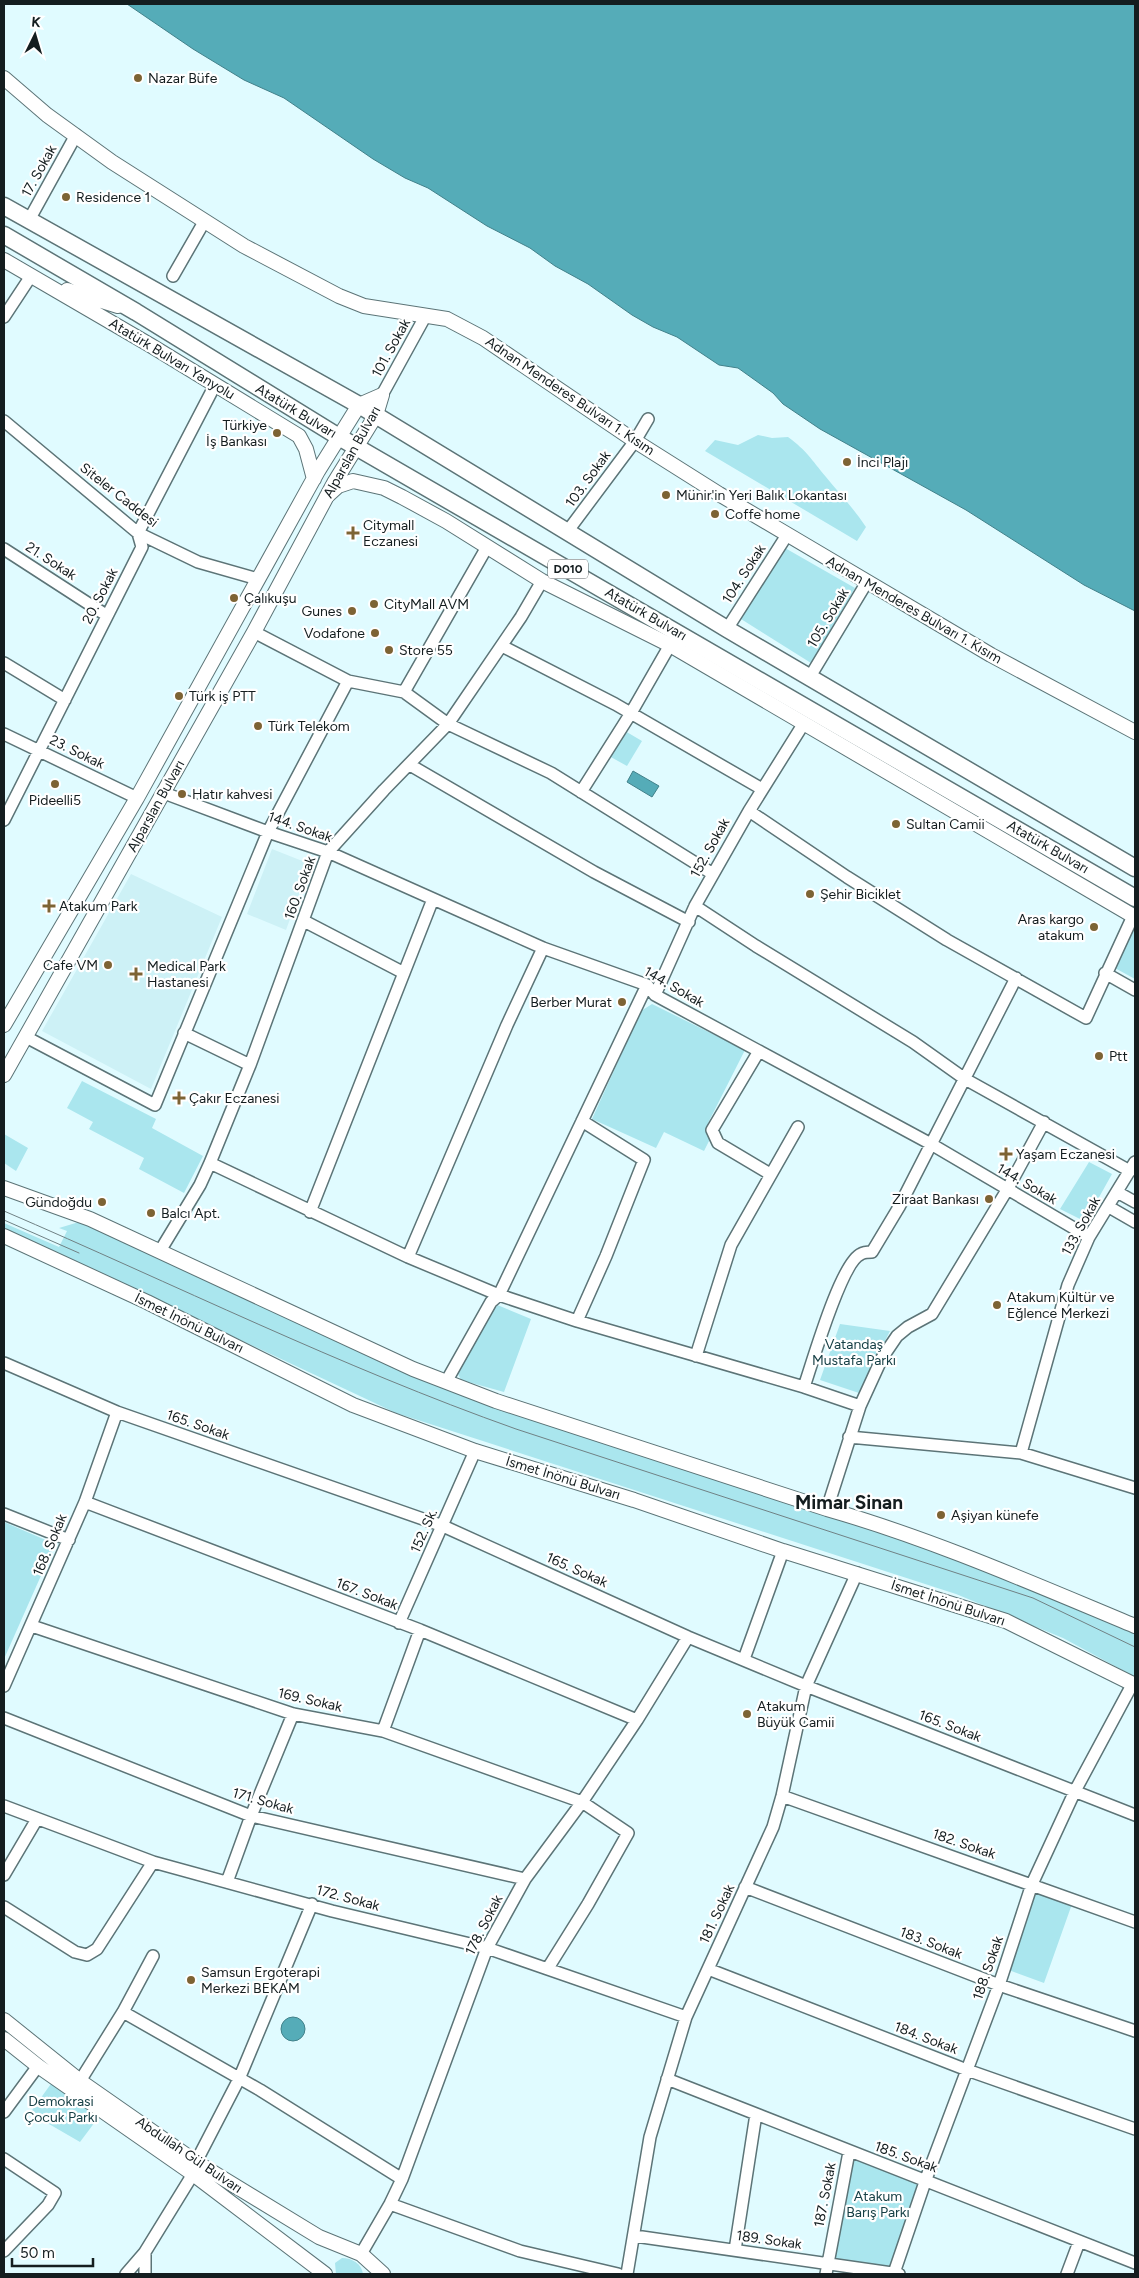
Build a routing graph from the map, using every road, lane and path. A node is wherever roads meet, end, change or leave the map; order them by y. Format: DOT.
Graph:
graph roads {
  1 [pos="4,78"];
  2 [pos="76,135"];
  3 [pos="4,206"];
  4 [pos="29,220"];
  5 [pos="204,222"];
  6 [pos="4,235"];
  7 [pos="4,260"];
  8 [pos="173,276"];
  9 [pos="37,279"];
  10 [pos="136,312"];
  11 [pos="426,315"];
  12 [pos="4,317"];
  13 [pos="215,385"];
  14 [pos="382,395"];
  15 [pos="359,405"];
  16 [pos="376,415"];
  17 [pos="648,419"];
  18 [pos="4,421"];
  19 [pos="339,437"];
  20 [pos="635,441"];
  21 [pos="356,446"];
  22 [pos="314,479"];
  23 [pos="327,496"];
  24 [pos="567,532"];
  25 [pos="138,533"];
  26 [pos="787,535"];
  27 [pos="487,547"];
  28 [pos="4,549"];
  29 [pos="258,579"];
  30 [pos="542,581"];
  31 [pos="867,582"];
  32 [pos="106,615"];
  33 [pos="727,629"];
  34 [pos="254,632"];
  35 [pos="670,645"];
  36 [pos="502,646"];
  37 [pos="4,663"];
  38 [pos="814,670"];
  39 [pos="348,681"];
  40 [pos="404,692"];
  41 [pos="65,700"];
  42 [pos="631,713"];
  43 [pos="804,723"];
  44 [pos="448,724"];
  45 [pos="1135,732"];
  46 [pos="4,734"];
  47 [pos="40,751"];
  48 [pos="410,765"];
  49 [pos="762,789"];
  50 [pos="581,792"];
  51 [pos="164,794"];
  52 [pos="137,798"];
  53 [pos="749,811"];
  54 [pos="4,820"];
  55 [pos="268,832"];
  56 [pos="328,852"];
  57 [pos="1135,868"];
  58 [pos="713,874"];
  59 [pos="1135,898"];
  60 [pos="433,899"];
  61 [pos="695,906"];
  62 [pos="1134,917"];
  63 [pos="304,921"];
  64 [pos="689,922"];
  65 [pos="543,948"];
  66 [pos="404,973"];
  67 [pos="1105,973"];
  68 [pos="1016,978"];
  69 [pos="647,985"];
  70 [pos="1135,990"];
  71 [pos="655,995"];
  72 [pos="4,1025"];
  73 [pos="184,1033"];
  74 [pos="26,1037"];
  75 [pos="759,1051"];
  76 [pos="250,1065"];
  77 [pos="4,1075"];
  78 [pos="965,1079"];
  79 [pos="582,1121"];
  80 [pos="1044,1122"];
  81 [pos="798,1127"];
  82 [pos="931,1144"];
  83 [pos="210,1163"];
  84 [pos="1132,1167"];
  85 [pos="770,1174"];
  86 [pos="4,1181"];
  87 [pos="4,1188"];
  88 [pos="1007,1190"];
  89 [pos="1117,1192"];
  90 [pos="24,1196"];
  91 [pos="1135,1202"];
  92 [pos="1110,1207"];
  93 [pos="310,1212"];
  94 [pos="1135,1222"];
  95 [pos="4,1236"];
  96 [pos="1089,1237"];
  97 [pos="160,1251"];
  98 [pos="408,1257"];
  99 [pos="499,1295"];
  100 [pos="577,1321"];
  101 [pos="696,1356"];
  102 [pos="4,1363"];
  103 [pos="446,1382"];
  104 [pos="804,1387"];
  105 [pos="860,1406"];
  106 [pos="117,1412"];
  107 [pos="849,1437"];
  108 [pos="475,1451"];
  109 [pos="1022,1453"];
  110 [pos="1135,1488"];
  111 [pos="85,1502"];
  112 [pos="827,1510"];
  113 [pos="4,1514"];
  114 [pos="443,1526"];
  115 [pos="69,1540"];
  116 [pos="782,1551"];
  117 [pos="857,1573"];
  118 [pos="399,1623"];
  119 [pos="32,1626"];
  120 [pos="1135,1626"];
  121 [pos="420,1630"];
  122 [pos="688,1637"];
  123 [pos="744,1659"];
  124 [pos="1134,1684"];
  125 [pos="4,1686"];
  126 [pos="806,1686"];
  127 [pos="293,1714"];
  128 [pos="4,1718"];
  129 [pos="637,1720"];
  130 [pos="384,1731"];
  131 [pos="1075,1791"];
  132 [pos="782,1796"];
  133 [pos="582,1802"];
  134 [pos="4,1806"];
  135 [pos="1135,1815"];
  136 [pos="251,1816"];
  137 [pos="37,1819"];
  138 [pos="153,1862"];
  139 [pos="4,1875"];
  140 [pos="525,1879"];
  141 [pos="227,1882"];
  142 [pos="1032,1884"];
  143 [pos="745,1887"];
  144 [pos="312,1904"];
  145 [pos="4,1907"];
  146 [pos="1135,1922"];
  147 [pos="487,1948"];
  148 [pos="153,1956"];
  149 [pos="548,1968"];
  150 [pos="708,1969"];
  151 [pos="999,1985"];
  152 [pos="123,2012"];
  153 [pos="686,2017"];
  154 [pos="4,2020"];
  155 [pos="1135,2031"];
  156 [pos="4,2039"];
  157 [pos="38,2066"];
  158 [pos="967,2070"];
  159 [pos="239,2079"];
  160 [pos="667,2079"];
  161 [pos="80,2080"];
  162 [pos="4,2112"];
  163 [pos="756,2114"];
  164 [pos="1135,2129"];
  165 [pos="849,2152"];
  166 [pos="4,2159"];
  167 [pos="195,2168"];
  168 [pos="402,2179"];
  169 [pos="926,2179"];
  170 [pos="390,2204"];
  171 [pos="635,2236"];
  172 [pos="1079,2242"];
  173 [pos="735,2250"];
  174 [pos="4,2251"];
  175 [pos="145,2252"];
  176 [pos="361,2254"];
  177 [pos="1135,2263"];
  178 [pos="827,2268"];
  179 [pos="318,2272"];
  180 [pos="126,2274"];
  181 [pos="145,2274"];
  182 [pos="383,2274"];
  183 [pos="618,2274"];
  184 [pos="627,2274"];
  185 [pos="896,2274"];
  186 [pos="1067,2274"];
  1 -- 2 [label="main road, Adnan Menderes Bulvarı 1. Kısım"];
  2 -- 4 [label="street, 17. Sokak"];
  2 -- 5 [label="main road, Adnan Menderes Bulvarı 1. Kısım"];
  3 -- 4 [label="highway, Atatürk Bulvarı / D010"];
  4 -- 15 [label="highway, Atatürk Bulvarı / D010"];
  5 -- 8 [label="street"];
  5 -- 11 [label="main road, Adnan Menderes Bulvarı 1. Kısım"];
  6 -- 10 [label="highway, Atatürk Bulvarı / D010"];
  7 -- 9 [label="main road, Atatürk Bulvarı Yanyolu"];
  9 -- 10 [label="main road"];
  9 -- 12 [label="street"];
  9 -- 13 [label="main road, Atatürk Bulvarı Yanyolu"];
  10 -- 19 [label="highway, Atatürk Bulvarı / D010"];
  11 -- 14 [label="street, 101. Sokak"];
  11 -- 20 [label="main road, Adnan Menderes Bulvarı 1. Kısım"];
  13 -- 22 [label="main road, Atatürk Bulvarı Yanyolu"];
  13 -- 25 [label="street, 20. Sokak"];
  14 -- 15 [label="main road, Alparslan Bulvarı"];
  14 -- 16 [label="main road, Alparslan Bulvarı"];
  15 -- 16 [label="highway, Atatürk Bulvarı / D010"];
  15 -- 19 [label="main road, Alparslan Bulvarı"];
  16 -- 21 [label="main road, Alparslan Bulvarı"];
  16 -- 24 [label="highway, Atatürk Bulvarı / D010"];
  17 -- 20 [label="street, 103. Sokak"];
  18 -- 25 [label="street, Siteler Caddesi"];
  19 -- 21 [label="highway, Atatürk Bulvarı / D010"];
  19 -- 22 [label="main road, Alparslan Bulvarı"];
  20 -- 24 [label="street, 103. Sokak"];
  20 -- 26 [label="main road, Adnan Menderes Bulvarı 1. Kısım"];
  21 -- 23 [label="main road, Alparslan Bulvarı"];
  21 -- 59 [label="highway, Atatürk Bulvarı / D010"];
  22 -- 29 [label="main road, Alparslan Bulvarı"];
  23 -- 27 [label="main road, Atatürk Bulvarı"];
  23 -- 34 [label="main road, Alparslan Bulvarı"];
  24 -- 33 [label="highway, Atatürk Bulvarı / D010"];
  25 -- 29 [label="street, Siteler Caddesi"];
  25 -- 32 [label="street, 20. Sokak"];
  26 -- 31 [label="main road, Adnan Menderes Bulvarı 1. Kısım"];
  26 -- 33 [label="street, 104. Sokak"];
  27 -- 30 [label="main road, Atatürk Bulvarı"];
  27 -- 40 [label="street"];
  28 -- 32 [label="street, 21. Sokak"];
  29 -- 52 [label="main road, Alparslan Bulvarı"];
  30 -- 35 [label="main road, Atatürk Bulvarı"];
  30 -- 36 [label="street, 160. Sokak"];
  31 -- 38 [label="street, 105. Sokak"];
  31 -- 45 [label="main road, Adnan Menderes Bulvarı 1. Kısım"];
  32 -- 41 [label="street, 20. Sokak"];
  33 -- 57 [label="highway, Atatürk Bulvarı / D010"];
  34 -- 39 [label="street"];
  34 -- 51 [label="main road, Alparslan Bulvarı"];
  35 -- 42 [label="street"];
  35 -- 43 [label="main road, Atatürk Bulvarı"];
  36 -- 42 [label="street"];
  36 -- 44 [label="street, 160. Sokak"];
  37 -- 41 [label="street"];
  39 -- 40 [label="street"];
  39 -- 55 [label="street"];
  40 -- 44 [label="street"];
  41 -- 47 [label="street, 20. Sokak"];
  42 -- 49 [label="street"];
  42 -- 50 [label="street"];
  43 -- 49 [label="street, 152. Sokak"];
  43 -- 62 [label="main road, Atatürk Bulvarı"];
  44 -- 48 [label="street, 160. Sokak"];
  44 -- 50 [label="street"];
  46 -- 47 [label="street, 23. Sokak"];
  47 -- 52 [label="street, 23. Sokak"];
  47 -- 54 [label="street, 20. Sokak"];
  48 -- 56 [label="street, 160. Sokak"];
  48 -- 64 [label="street"];
  49 -- 53 [label="street, 152. Sokak"];
  50 -- 58 [label="street"];
  51 -- 52 [label="main road"];
  51 -- 55 [label="street, 144. Sokak"];
  51 -- 74 [label="main road, Alparslan Bulvarı"];
  52 -- 72 [label="main road, Alparslan Bulvarı"];
  53 -- 58 [label="street, 152. Sokak"];
  53 -- 68 [label="street"];
  55 -- 56 [label="street, 144. Sokak"];
  55 -- 73 [label="street"];
  56 -- 60 [label="street, 144. Sokak"];
  56 -- 63 [label="street, 160. Sokak"];
  58 -- 61 [label="street, 152. Sokak"];
  60 -- 65 [label="street, 144. Sokak"];
  60 -- 66 [label="street"];
  61 -- 64 [label="street, 152. Sokak"];
  61 -- 78 [label="street"];
  62 -- 67 [label="street"];
  63 -- 66 [label="street"];
  63 -- 76 [label="street, 160. Sokak"];
  64 -- 71 [label="street, 152. Sokak"];
  65 -- 69 [label="street, 144. Sokak"];
  65 -- 98 [label="street"];
  66 -- 93 [label="street"];
  67 -- 68 [label="street"];
  67 -- 70 [label="street"];
  68 -- 78 [label="street"];
  69 -- 71 [label="street, 144. Sokak"];
  69 -- 79 [label="street"];
  71 -- 75 [label="street, 144. Sokak"];
  73 -- 74 [label="street"];
  73 -- 76 [label="street"];
  74 -- 77 [label="main road, Alparslan Bulvarı"];
  75 -- 82 [label="street, 144. Sokak"];
  75 -- 85 [label="street"];
  76 -- 83 [label="street, 160. Sokak"];
  78 -- 80 [label="street"];
  78 -- 82 [label="street"];
  79 -- 99 [label="street"];
  79 -- 100 [label="street"];
  80 -- 84 [label="street"];
  80 -- 88 [label="street"];
  81 -- 85 [label="street"];
  82 -- 88 [label="street, 144. Sokak"];
  82 -- 104 [label="street"];
  83 -- 93 [label="street"];
  83 -- 97 [label="street, 160. Sokak"];
  84 -- 89 [label="street, 133. Sokak"];
  85 -- 101 [label="street"];
  86 -- 90 [label="main road"];
  87 -- 90 [label="main road"];
  88 -- 96 [label="street, 144. Sokak"];
  88 -- 105 [label="street"];
  89 -- 91 [label="street"];
  89 -- 92 [label="street, 133. Sokak"];
  90 -- 97 [label="main road"];
  92 -- 94 [label="street"];
  92 -- 96 [label="street, 133. Sokak"];
  93 -- 98 [label="street"];
  95 -- 108 [label="main road, İsmet İnönü Bulvarı"];
  96 -- 109 [label="street, 133. Sokak"];
  97 -- 103 [label="main road"];
  98 -- 99 [label="street"];
  99 -- 100 [label="street"];
  99 -- 103 [label="street"];
  100 -- 101 [label="street"];
  101 -- 104 [label="street"];
  102 -- 106 [label="street, 165. Sokak"];
  103 -- 112 [label="main road"];
  104 -- 105 [label="street"];
  105 -- 107 [label="street"];
  106 -- 111 [label="street, 168. Sokak"];
  106 -- 114 [label="street, 165. Sokak"];
  107 -- 109 [label="street"];
  107 -- 112 [label="street"];
  108 -- 114 [label="street, 152. Sk."];
  108 -- 116 [label="main road, İsmet İnönü Bulvarı"];
  109 -- 110 [label="street"];
  111 -- 115 [label="street, 168. Sokak"];
  111 -- 118 [label="street, 167. Sokak"];
  112 -- 120 [label="main road"];
  113 -- 115 [label="street"];
  114 -- 118 [label="street, 152. Sk."];
  114 -- 122 [label="street, 165. Sokak"];
  115 -- 119 [label="street, 168. Sokak"];
  116 -- 117 [label="main road, İsmet İnönü Bulvarı"];
  116 -- 123 [label="street"];
  117 -- 124 [label="main road, İsmet İnönü Bulvarı"];
  117 -- 126 [label="street, 181. Sokak"];
  118 -- 121 [label="street, 167. Sokak"];
  119 -- 125 [label="street, 168. Sokak"];
  119 -- 127 [label="street, 169. Sokak"];
  121 -- 129 [label="street, 167. Sokak"];
  121 -- 130 [label="street"];
  122 -- 123 [label="street, 165. Sokak"];
  122 -- 129 [label="street, 178. Sokak"];
  123 -- 126 [label="street, 165. Sokak"];
  124 -- 131 [label="street, 188. Sokak"];
  126 -- 131 [label="street, 165. Sokak"];
  126 -- 132 [label="street, 181. Sokak"];
  127 -- 130 [label="street, 169. Sokak"];
  127 -- 136 [label="street"];
  128 -- 136 [label="street, 171. Sokak"];
  129 -- 133 [label="street, 178. Sokak"];
  130 -- 133 [label="street, 169. Sokak"];
  131 -- 135 [label="street, 165. Sokak"];
  131 -- 142 [label="street, 188. Sokak"];
  132 -- 142 [label="street, 182. Sokak"];
  132 -- 143 [label="street, 181. Sokak"];
  133 -- 140 [label="street, 178. Sokak"];
  133 -- 149 [label="street, 169. Sokak"];
  134 -- 137 [label="street, 172. Sokak"];
  136 -- 140 [label="street, 171. Sokak"];
  136 -- 141 [label="street"];
  137 -- 138 [label="street, 172. Sokak"];
  137 -- 139 [label="street"];
  138 -- 141 [label="street, 172. Sokak"];
  138 -- 145 [label="street"];
  140 -- 147 [label="street, 178. Sokak"];
  141 -- 144 [label="street, 172. Sokak"];
  142 -- 146 [label="street, 182. Sokak"];
  142 -- 151 [label="street, 188. Sokak"];
  143 -- 150 [label="street, 181. Sokak"];
  143 -- 151 [label="street, 183. Sokak"];
  144 -- 147 [label="street, 172. Sokak"];
  144 -- 159 [label="street"];
  147 -- 149 [label="street, 172. Sokak"];
  147 -- 168 [label="street, 178. Sokak"];
  148 -- 152 [label="street"];
  149 -- 153 [label="street, 172. Sokak"];
  150 -- 153 [label="street, 181. Sokak"];
  150 -- 158 [label="street, 184. Sokak"];
  151 -- 155 [label="street, 183. Sokak"];
  151 -- 158 [label="street, 188. Sokak"];
  152 -- 159 [label="street"];
  152 -- 161 [label="street"];
  153 -- 160 [label="street, 181. Sokak"];
  154 -- 161 [label="main road, Abdullah Gül Bulvarı"];
  156 -- 157 [label="main road, Abdullah Gül Bulvarı"];
  157 -- 162 [label="street"];
  157 -- 167 [label="main road, Abdullah Gül Bulvarı"];
  158 -- 164 [label="street, 184. Sokak"];
  158 -- 169 [label="street, 188. Sokak"];
  159 -- 167 [label="street"];
  159 -- 168 [label="street"];
  160 -- 163 [label="street, 185. Sokak"];
  160 -- 171 [label="street, 181. Sokak"];
  161 -- 167 [label="main road, Abdullah Gül Bulvarı"];
  163 -- 165 [label="street, 185. Sokak"];
  163 -- 173 [label="street"];
  165 -- 169 [label="street, 185. Sokak"];
  165 -- 178 [label="street, 187. Sokak"];
  166 -- 174 [label="street"];
  167 -- 175 [label="street"];
  167 -- 176 [label="main road, Abdullah Gül Bulvarı"];
  167 -- 179 [label="main road, Abdullah Gül Bulvarı"];
  168 -- 170 [label="street, 178. Sokak"];
  169 -- 172 [label="street, 185. Sokak"];
  169 -- 185 [label="street, 188. Sokak"];
  170 -- 176 [label="street, 178. Sokak"];
  170 -- 183 [label="street"];
  171 -- 173 [label="street, 189. Sokak"];
  171 -- 184 [label="street, 181. Sokak"];
  172 -- 177 [label="street, 185. Sokak"];
  172 -- 186 [label="street"];
  173 -- 178 [label="street, 189. Sokak"];
  175 -- 180 [label="street"];
  175 -- 181 [label="street"];
  176 -- 182 [label="main road, Abdullah Gül Bulvarı"];
  178 -- 185 [label="street, 189. Sokak"];
}
